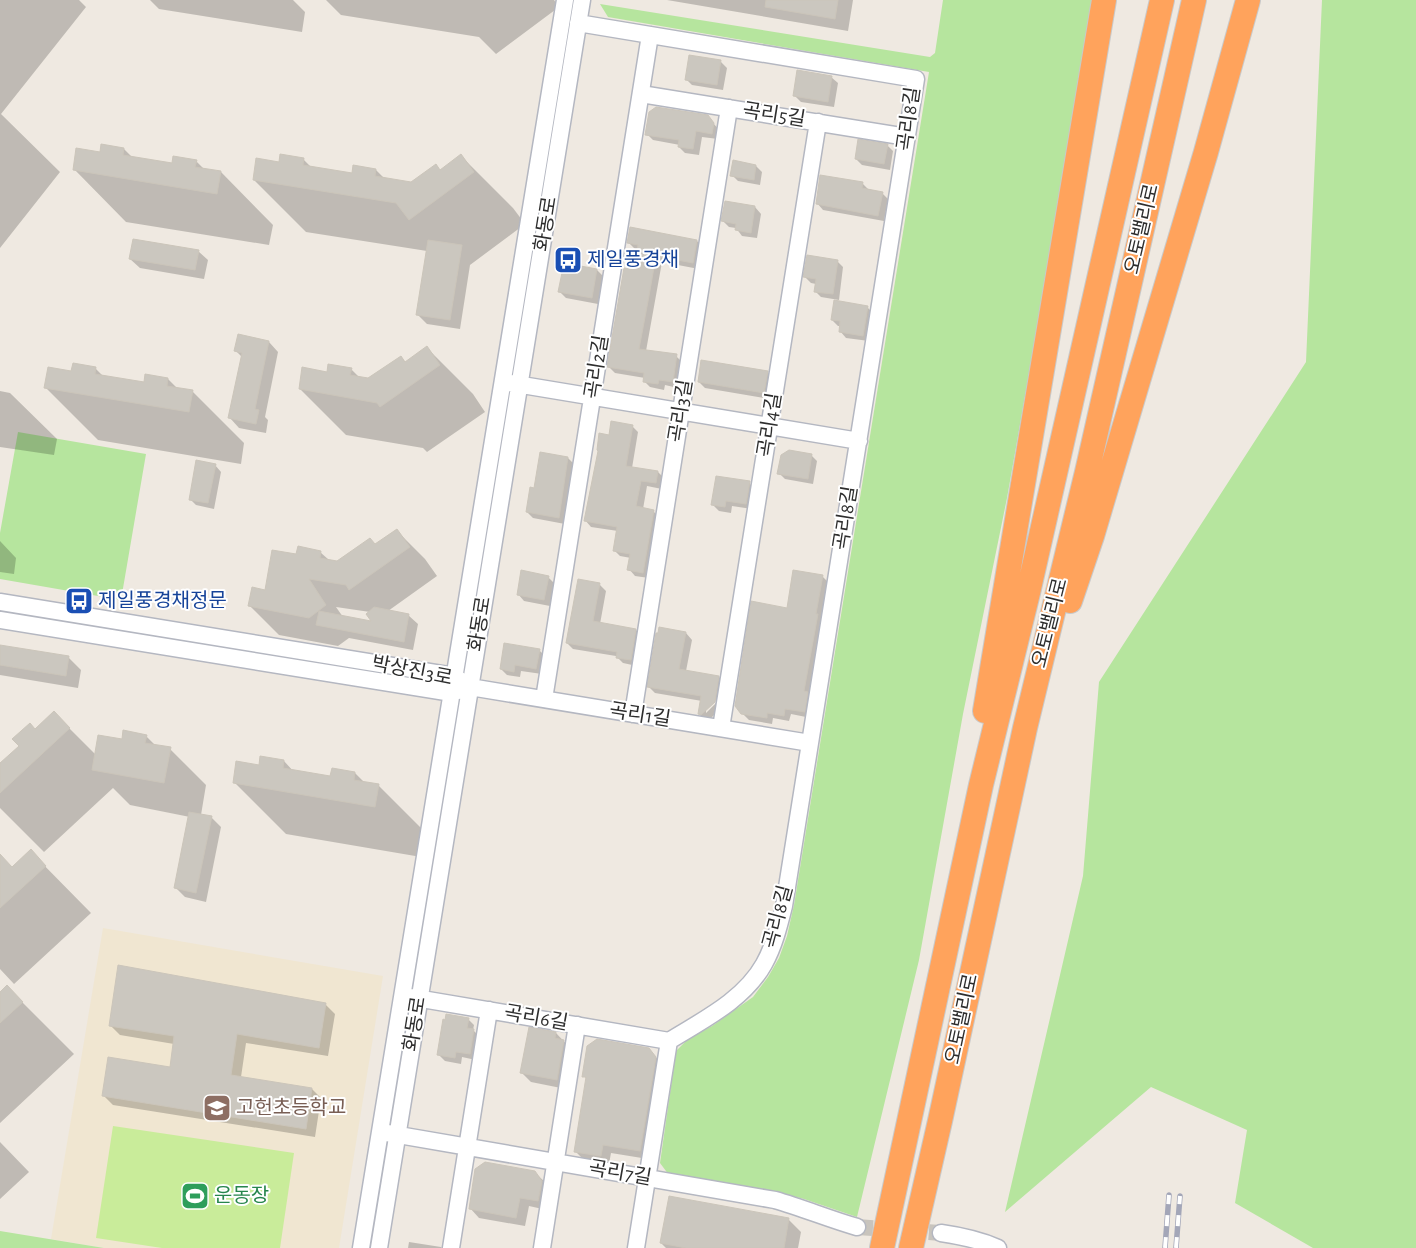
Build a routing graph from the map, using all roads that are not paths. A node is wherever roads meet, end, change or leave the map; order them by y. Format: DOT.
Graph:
graph roads {
  1 [pos="565,0"];
  2 [pos="582,0"];
  3 [pos="1104,0"];
  4 [pos="1162,0"];
  5 [pos="1194,0"];
  6 [pos="1248,0"];
  7 [pos="578,23"];
  8 [pos="650,35"];
  9 [pos="641,94"];
  10 [pos="730,108"];
  11 [pos="818,122"];
  12 [pos="907,137"];
  13 [pos="502,382"];
  14 [pos="519,385"];
  15 [pos="593,397"];
  16 [pos="681,412"];
  17 [pos="770,426"];
  18 [pos="859,441"];
  19 [pos="0,602"];
  20 [pos="0,620"];
  21 [pos="454,676"];
  22 [pos="470,687"];
  23 [pos="452,693"];
  24 [pos="544,700"];
  25 [pos="633,714"];
  26 [pos="722,728"];
  27 [pos="1025,728"];
  28 [pos="810,743"];
  29 [pos="971,827"];
  30 [pos="402,996"];
  31 [pos="419,999"];
  32 [pos="489,1010"];
  33 [pos="577,1025"];
  34 [pos="669,1041"];
  35 [pos="380,1132"];
  36 [pos="397,1134"];
  37 [pos="467,1147"];
  38 [pos="556,1162"];
  39 [pos="647,1177"];
  40 [pos="857,1226"];
  41 [pos="942,1234"];
  42 [pos="361,1248"];
  43 [pos="378,1248"];
  44 [pos="451,1248"];
  45 [pos="542,1248"];
  46 [pos="636,1248"];
  47 [pos="882,1248"];
  48 [pos="911,1248"];
  49 [pos="998,1248"];
  1 -- 13 [label="street, 화동로"];
  2 -- 7 [label="street, 화동로"];
  3 -- 29 [label="highway"];
  4 -- 29 [label="highway, 오토밸리로"];
  5 -- 27 [label="highway, 오토밸리로"];
  6 -- 27 [label="highway"];
  7 -- 8 [label="street, 곡리8길"];
  7 -- 14 [label="street, 화동로"];
  8 -- 9 [label="street, 곡리2길"];
  8 -- 12 [label="street, 곡리8길"];
  9 -- 10 [label="street, 곡리5길"];
  9 -- 15 [label="street, 곡리2길"];
  10 -- 11 [label="street, 곡리5길"];
  10 -- 16 [label="street, 곡리3길"];
  11 -- 12 [label="street, 곡리5길"];
  11 -- 17 [label="street, 곡리4길"];
  12 -- 18 [label="street, 곡리8길"];
  13 -- 14 [label="street"];
  13 -- 21 [label="street, 화동로"];
  14 -- 15 [label="street"];
  14 -- 22 [label="street, 화동로"];
  15 -- 16 [label="street"];
  15 -- 24 [label="street, 곡리2길"];
  16 -- 17 [label="street"];
  16 -- 25 [label="street, 곡리3길"];
  17 -- 18 [label="street"];
  17 -- 26 [label="street, 곡리4길"];
  18 -- 28 [label="street, 곡리8길"];
  19 -- 21 [label="street, 박상진3로"];
  20 -- 23 [label="street, 박상진3로"];
  21 -- 22 [label="street, 박상진3로"];
  21 -- 23 [label="street, 화동로"];
  22 -- 23 [label="street, 박상진3로"];
  22 -- 24 [label="street, 곡리1길"];
  22 -- 31 [label="street, 화동로"];
  23 -- 30 [label="street, 화동로"];
  24 -- 25 [label="street, 곡리1길"];
  25 -- 26 [label="street, 곡리1길"];
  26 -- 28 [label="street, 곡리1길"];
  27 -- 48 [label="highway, 오토밸리로"];
  28 -- 34 [label="street, 곡리8길"];
  29 -- 47 [label="highway, 오토밸리로"];
  30 -- 31 [label="street, 곡리6길"];
  30 -- 35 [label="street, 화동로"];
  31 -- 32 [label="street, 곡리6길"];
  31 -- 36 [label="street, 화동로"];
  32 -- 33 [label="street, 곡리6길"];
  32 -- 37 [label="street"];
  33 -- 34 [label="street, 곡리6길"];
  33 -- 38 [label="street"];
  34 -- 39 [label="street"];
  35 -- 36 [label="street, 곡리7길"];
  35 -- 42 [label="street, 화동로"];
  36 -- 37 [label="street, 곡리7길"];
  36 -- 43 [label="street, 화동로"];
  37 -- 38 [label="street, 곡리7길"];
  37 -- 44 [label="street"];
  38 -- 39 [label="street, 곡리7길"];
  38 -- 45 [label="street"];
  39 -- 40 [label="street, 곡리7길"];
  39 -- 46 [label="street"];
  41 -- 49 [label="street"];
}
